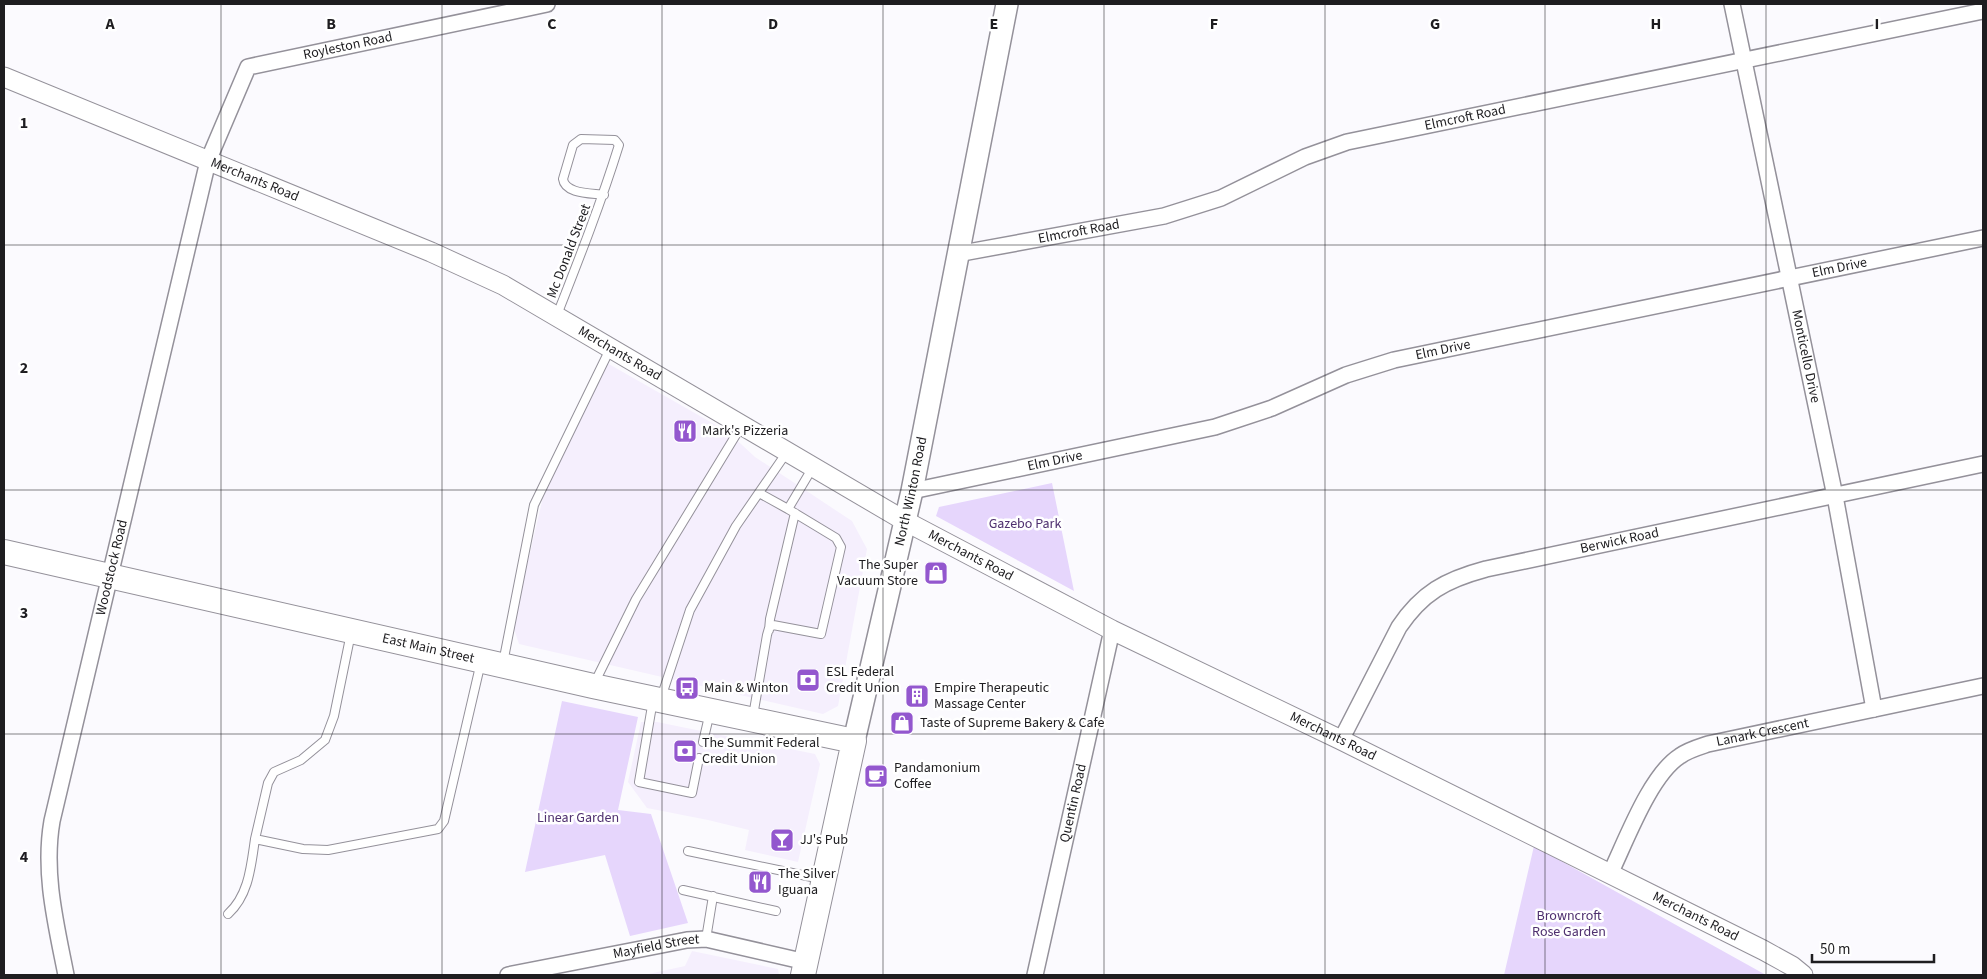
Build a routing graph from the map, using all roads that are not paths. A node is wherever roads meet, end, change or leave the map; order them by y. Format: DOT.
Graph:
graph roads {
  1 [pos="547,4"];
  2 [pos="1007,4"];
  3 [pos="1732,4"];
  4 [pos="1983,11"];
  5 [pos="1743,60"];
  6 [pos="4,77"];
  7 [pos="208,161"];
  8 [pos="604,195"];
  9 [pos="1983,238"];
  10 [pos="957,254"];
  11 [pos="1788,278"];
  12 [pos="556,317"];
  13 [pos="610,348"];
  14 [pos="742,425"];
  15 [pos="787,452"];
  16 [pos="1983,464"];
  17 [pos="813,467"];
  18 [pos="912,491"];
  19 [pos="759,493"];
  20 [pos="1835,496"];
  21 [pos="791,511"];
  22 [pos="905,521"];
  23 [pos="4,552"];
  24 [pos="110,575"];
  25 [pos="352,630"];
  26 [pos="769,630"];
  27 [pos="1112,630"];
  28 [pos="492,663"];
  29 [pos="593,686"];
  30 [pos="1983,686"];
  31 [pos="657,699"];
  32 [pos="1874,709"];
  33 [pos="710,710"];
  34 [pos="752,719"];
  35 [pos="1341,740"];
  36 [pos="854,741"];
  37 [pos="703,742"];
  38 [pos="699,758"];
  39 [pos="255,839"];
  40 [pos="688,851"];
  41 [pos="1610,874"];
  42 [pos="825,880"];
  43 [pos="683,890"];
  44 [pos="713,896"];
  45 [pos="776,910"];
  46 [pos="228,914"];
  47 [pos="706,939"];
  48 [pos="805,968"];
  49 [pos="66,975"];
  50 [pos="508,975"];
  51 [pos="1035,975"];
  52 [pos="1803,975"];
  1 -- 7 [label="street, Royleston Road"];
  2 -- 10 [label="main road, North Winton Road"];
  3 -- 5 [label="street, Monticello Drive"];
  4 -- 5 [label="street, Elmcroft Road"];
  5 -- 10 [label="street, Elmcroft Road"];
  5 -- 11 [label="street, Monticello Drive"];
  6 -- 7 [label="street, Merchants Road"];
  7 -- 12 [label="street, Merchants Road"];
  7 -- 24 [label="street, Woodstock Road"];
  8 -- 8 [label="lane, Mc Donald Street"];
  8 -- 12 [label="lane, Mc Donald Street"];
  9 -- 11 [label="street, Elm Drive"];
  10 -- 18 [label="main road, North Winton Road"];
  11 -- 18 [label="street, Elm Drive"];
  11 -- 20 [label="street, Monticello Drive"];
  12 -- 13 [label="street, Merchants Road"];
  13 -- 14 [label="street, Merchants Road"];
  13 -- 28 [label="lane"];
  14 -- 15 [label="street, Merchants Road"];
  14 -- 29 [label="lane"];
  15 -- 17 [label="street, Merchants Road"];
  15 -- 19 [label="lane"];
  16 -- 20 [label="street, Berwick Road"];
  17 -- 21 [label="lane"];
  17 -- 22 [label="street, Merchants Road"];
  18 -- 22 [label="main road, North Winton Road"];
  19 -- 21 [label="lane"];
  19 -- 31 [label="lane"];
  20 -- 32 [label="street, Monticello Drive"];
  20 -- 35 [label="street, Berwick Road"];
  21 -- 26 [label="lane"];
  21 -- 26 [label="lane"];
  22 -- 27 [label="street, Merchants Road"];
  22 -- 36 [label="main road, North Winton Road"];
  23 -- 24 [label="main road, East Main Street"];
  24 -- 25 [label="main road, East Main Street"];
  24 -- 49 [label="street, Woodstock Road"];
  25 -- 28 [label="main road, East Main Street"];
  25 -- 39 [label="lane"];
  26 -- 34 [label="lane"];
  27 -- 35 [label="street, Merchants Road"];
  27 -- 51 [label="street, Quentin Road"];
  28 -- 29 [label="main road, East Main Street"];
  28 -- 39 [label="lane"];
  29 -- 31 [label="main road, East Main Street"];
  30 -- 32 [label="street, Lanark Crescent"];
  31 -- 33 [label="main road, East Main Street"];
  31 -- 38 [label="lane"];
  32 -- 41 [label="street, Lanark Crescent"];
  33 -- 34 [label="main road, East Main Street"];
  33 -- 37 [label="lane"];
  34 -- 36 [label="main road, East Main Street"];
  35 -- 41 [label="street, Merchants Road"];
  36 -- 42 [label="main road, North Winton Road"];
  39 -- 46 [label="lane"];
  40 -- 42 [label="lane"];
  41 -- 52 [label="street, Merchants Road"];
  42 -- 48 [label="main road, North Winton Road"];
  43 -- 44 [label="lane"];
  44 -- 45 [label="lane"];
  44 -- 47 [label="lane"];
  47 -- 48 [label="street, Mayfield Street"];
  47 -- 50 [label="street, Mayfield Street"];
}
